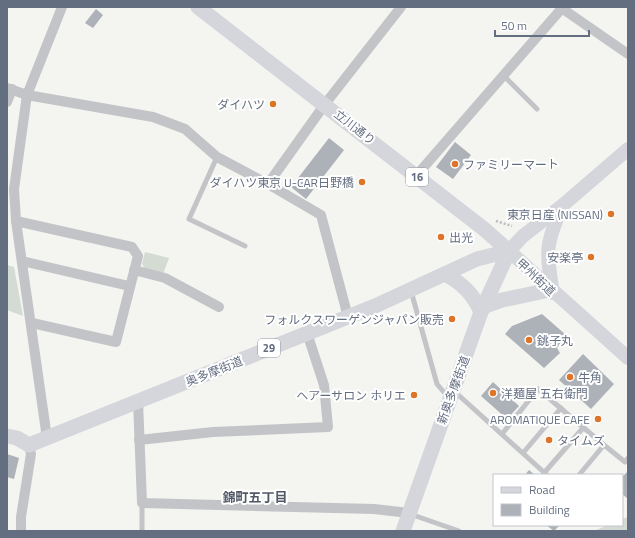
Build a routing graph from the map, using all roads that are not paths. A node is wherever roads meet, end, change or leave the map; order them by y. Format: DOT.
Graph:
graph roads {
  1 [pos="62,7"];
  2 [pos="198,7"];
  3 [pos="401,7"];
  4 [pos="561,7"];
  5 [pos="628,54"];
  6 [pos="504,76"];
  7 [pos="10,88"];
  8 [pos="27,95"];
  9 [pos="7,102"];
  10 [pos="325,104"];
  11 [pos="537,109"];
  12 [pos="628,149"];
  13 [pos="217,157"];
  14 [pos="416,176"];
  15 [pos="268,184"];
  16 [pos="563,205"];
  17 [pos="16,221"];
  18 [pos="245,246"];
  19 [pos="509,251"];
  20 [pos="22,261"];
  21 [pos="134,270"];
  22 [pos="446,274"];
  23 [pos="129,286"];
  24 [pos="410,290"];
  25 [pos="552,291"];
  26 [pos="219,307"];
  27 [pos="482,310"];
  28 [pos="348,317"];
  29 [pos="32,323"];
  30 [pos="307,333"];
  31 [pos="628,358"];
  32 [pos="451,395"];
  33 [pos="138,401"];
  34 [pos="561,408"];
  35 [pos="583,428"];
  36 [pos="502,434"];
  37 [pos="7,436"];
  38 [pos="48,438"];
  39 [pos="139,440"];
  40 [pos="29,445"];
  41 [pos="604,445"];
  42 [pos="522,453"];
  43 [pos="628,458"];
  44 [pos="546,474"];
  45 [pos="580,474"];
  46 [pos="142,504"];
  47 [pos="409,513"];
  48 [pos="21,531"];
  49 [pos="142,531"];
  50 [pos="403,531"];
  51 [pos="459,531"];
  1 -- 8 [label="street"];
  2 -- 10 [label="main road, 立川通り / 16"];
  3 -- 10 [label="street"];
  4 -- 5 [label="street"];
  4 -- 6 [label="street"];
  6 -- 11 [label="lane"];
  6 -- 14 [label="street"];
  7 -- 8 [label="street"];
  7 -- 9 [label="street"];
  8 -- 13 [label="street"];
  8 -- 17 [label="street"];
  10 -- 14 [label="main road, 立川通り / 16"];
  10 -- 15 [label="street"];
  12 -- 16 [label="main road, 甲州街道"];
  13 -- 15 [label="street"];
  13 -- 18 [label="lane"];
  14 -- 19 [label="main road, 立川通り / 16"];
  15 -- 28 [label="street"];
  16 -- 19 [label="main road, 甲州街道"];
  16 -- 25 [label="main road"];
  17 -- 20 [label="street"];
  17 -- 21 [label="street"];
  19 -- 22 [label="main road, 奥多摩街道 / 29"];
  19 -- 25 [label="main road, 甲州街道"];
  19 -- 27 [label="main road, 新奥多摩街道"];
  20 -- 23 [label="street"];
  20 -- 29 [label="street"];
  21 -- 23 [label="street"];
  21 -- 26 [label="street"];
  22 -- 24 [label="main road, 奥多摩街道 / 29"];
  22 -- 27 [label="main road"];
  23 -- 29 [label="street"];
  24 -- 28 [label="main road, 奥多摩街道 / 29"];
  24 -- 32 [label="lane"];
  25 -- 27 [label="main road"];
  25 -- 31 [label="main road, 甲州街道"];
  27 -- 32 [label="main road, 新奥多摩街道"];
  28 -- 30 [label="main road, 奥多摩街道 / 29"];
  29 -- 38 [label="street"];
  30 -- 33 [label="main road, 奥多摩街道 / 29"];
  30 -- 39 [label="street"];
  32 -- 36 [label="lane"];
  32 -- 47 [label="main road, 新奥多摩街道"];
  33 -- 38 [label="main road, 奥多摩街道 / 29"];
  33 -- 39 [label="street"];
  34 -- 35 [label="lane"];
  34 -- 36 [label="lane"];
  34 -- 42 [label="lane"];
  35 -- 41 [label="lane"];
  35 -- 44 [label="lane"];
  36 -- 42 [label="lane"];
  37 -- 40 [label="main road"];
  38 -- 40 [label="main road, 奥多摩街道 / 29"];
  39 -- 46 [label="street"];
  40 -- 48 [label="street"];
  41 -- 43 [label="lane"];
  41 -- 45 [label="lane"];
  42 -- 44 [label="lane"];
  46 -- 47 [label="street"];
  46 -- 49 [label="lane"];
  47 -- 50 [label="main road, 新奥多摩街道"];
  47 -- 51 [label="lane"];
}
